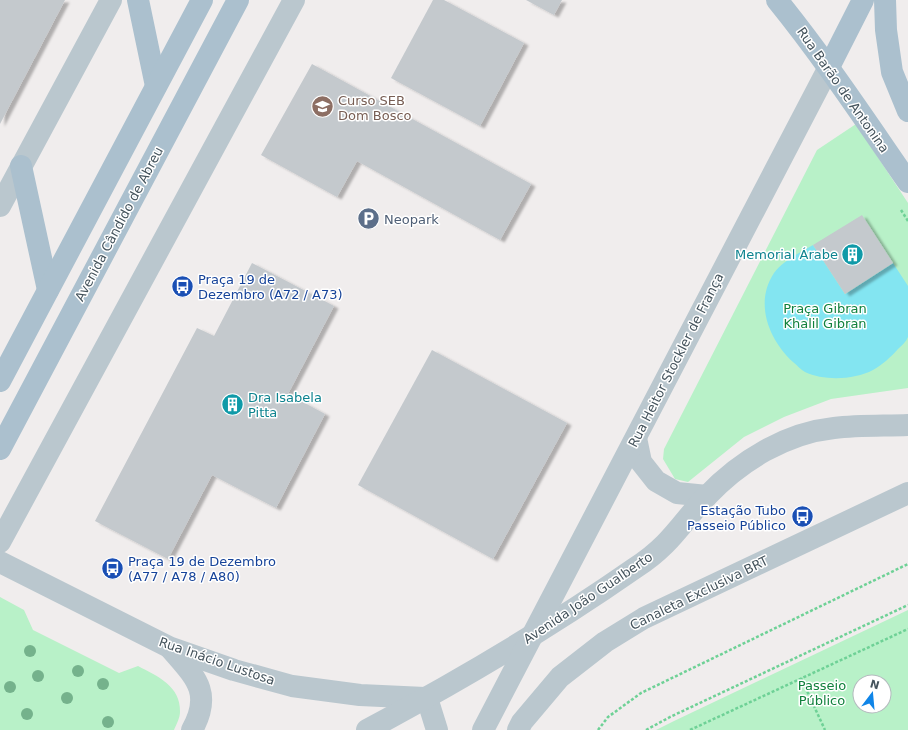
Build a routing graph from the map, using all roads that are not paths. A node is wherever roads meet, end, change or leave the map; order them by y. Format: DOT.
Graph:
graph roads {
  1 [pos="111,0"];
  2 [pos="138,0"];
  3 [pos="202,0"];
  4 [pos="238,0"];
  5 [pos="294,0"];
  6 [pos="777,0"];
  7 [pos="863,0"];
  8 [pos="885,0"];
  9 [pos="829,67"];
  10 [pos="156,86"];
  11 [pos="908,111"];
  12 [pos="21,166"];
  13 [pos="908,182"];
  14 [pos="0,206"];
  15 [pos="48,290"];
  16 [pos="0,381"];
  17 [pos="908,425"];
  18 [pos="636,438"];
  19 [pos="0,449"];
  20 [pos="908,493"];
  21 [pos="707,496"];
  22 [pos="0,542"];
  23 [pos="0,562"];
  24 [pos="533,636"];
  25 [pos="171,648"];
  26 [pos="427,698"];
  27 [pos="192,730"];
  28 [pos="366,730"];
  29 [pos="437,730"];
  30 [pos="483,730"];
  31 [pos="518,730"];
  1 -- 12 [label="street"];
  2 -- 10 [label="main road"];
  3 -- 10 [label="main road"];
  4 -- 19 [label="main road, Avenida Cândido de Abreu"];
  5 -- 22 [label="street"];
  6 -- 9 [label="main road, Rua Barão de Antonina"];
  7 -- 9 [label="main road, Rua Heitor Stockler de França"];
  8 -- 11 [label="main road"];
  9 -- 13 [label="main road, Rua Barão de Antonina"];
  9 -- 18 [label="street, Rua Heitor Stockler de França"];
  10 -- 15 [label="main road"];
  12 -- 14 [label="street"];
  12 -- 15 [label="main road"];
  15 -- 16 [label="main road"];
  17 -- 21 [label="street, Avenida João Gualberto"];
  18 -- 21 [label="street"];
  18 -- 24 [label="street, Rua Heitor Stockler de França"];
  20 -- 31 [label="street, Canaleta Exclusiva BRT"];
  21 -- 24 [label="street, Avenida João Gualberto"];
  23 -- 25 [label="street, Rua Inácio Lustosa"];
  24 -- 26 [label="street, Avenida João Gualberto"];
  24 -- 30 [label="street, Rua Heitor Stockler de França"];
  25 -- 26 [label="street, Rua Inácio Lustosa"];
  25 -- 27 [label="street"];
  26 -- 28 [label="street, Avenida João Gualberto"];
  26 -- 29 [label="street"];
}
